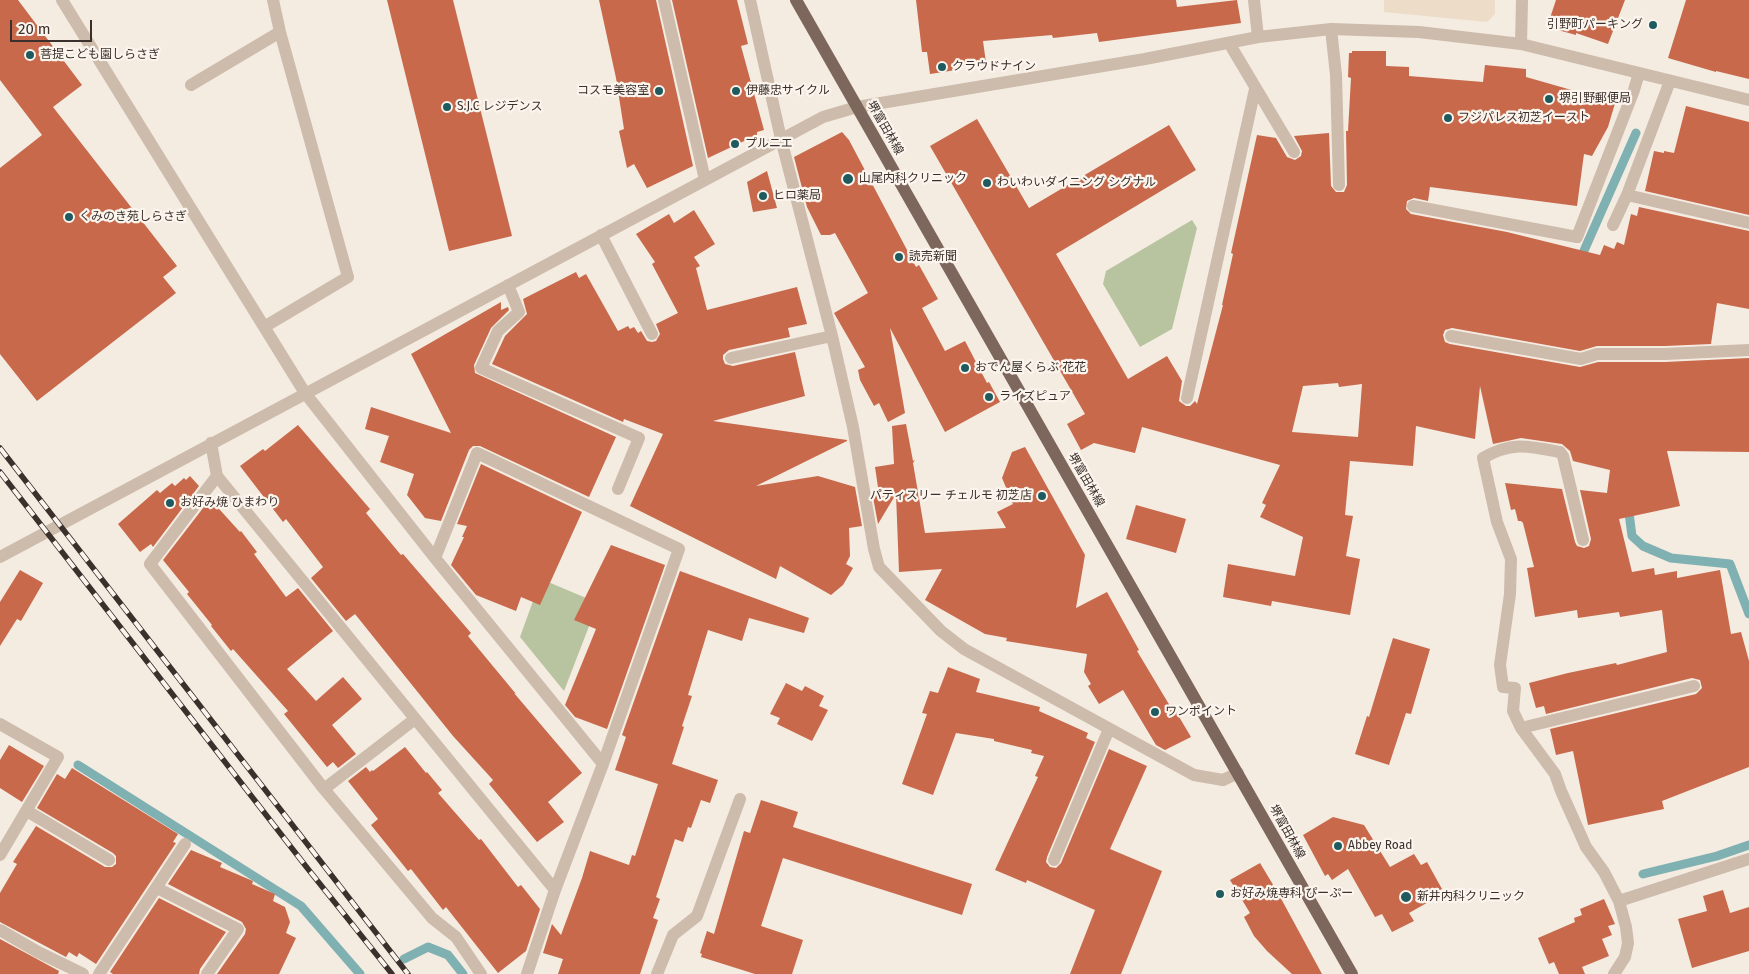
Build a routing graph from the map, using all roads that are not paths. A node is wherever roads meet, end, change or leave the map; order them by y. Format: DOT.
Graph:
graph roads {
  1 [pos="62,0"];
  2 [pos="272,0"];
  3 [pos="664,0"];
  4 [pos="750,0"];
  5 [pos="796,0"];
  6 [pos="1254,0"];
  7 [pos="1522,0"];
  8 [pos="1332,29"];
  9 [pos="280,32"];
  10 [pos="1258,37"];
  11 [pos="1229,43"];
  12 [pos="1521,44"];
  13 [pos="1639,73"];
  14 [pos="1670,81"];
  15 [pos="192,85"];
  16 [pos="1256,89"];
  17 [pos="1749,100"];
  18 [pos="857,107"];
  19 [pos="781,139"];
  20 [pos="1294,152"];
  21 [pos="705,180"];
  22 [pos="1339,185"];
  23 [pos="1627,195"];
  24 [pos="1413,206"];
  25 [pos="1749,223"];
  26 [pos="1613,225"];
  27 [pos="601,235"];
  28 [pos="508,285"];
  29 [pos="264,327"];
  30 [pos="652,334"];
  31 [pos="832,336"];
  32 [pos="1451,336"];
  33 [pos="1749,350"];
  34 [pos="731,358"];
  35 [pos="305,393"];
  36 [pos="1186,398"];
  37 [pos="211,444"];
  38 [pos="217,476"];
  39 [pos="618,489"];
  40 [pos="1583,540"];
  41 [pos="0,557"];
  42 [pos="435,558"];
  43 [pos="1694,686"];
  44 [pos="415,719"];
  45 [pos="0,724"];
  46 [pos="1521,728"];
  47 [pos="1109,729"];
  48 [pos="603,764"];
  49 [pos="1238,773"];
  50 [pos="324,789"];
  51 [pos="740,799"];
  52 [pos="27,811"];
  53 [pos="185,844"];
  54 [pos="0,855"];
  55 [pos="1749,859"];
  56 [pos="109,860"];
  57 [pos="1054,860"];
  58 [pos="157,888"];
  59 [pos="555,890"];
  60 [pos="1619,901"];
  61 [pos="0,930"];
  62 [pos="83,974"];
  63 [pos="99,974"];
  64 [pos="207,974"];
  65 [pos="481,974"];
  66 [pos="527,974"];
  67 [pos="657,974"];
  68 [pos="1352,974"];
  69 [pos="1614,974"];
  1 -- 29 [label="street"];
  2 -- 9 [label="street"];
  3 -- 21 [label="street"];
  4 -- 19 [label="street"];
  5 -- 18 [label="main road, 堺富田林線"];
  6 -- 10 [label="street"];
  7 -- 12 [label="street"];
  8 -- 10 [label="street"];
  8 -- 12 [label="street"];
  8 -- 22 [label="street"];
  9 -- 15 [label="street"];
  9 -- 29 [label="street"];
  10 -- 11 [label="street"];
  11 -- 16 [label="street"];
  11 -- 18 [label="street"];
  12 -- 13 [label="street"];
  13 -- 14 [label="street"];
  13 -- 24 [label="street"];
  14 -- 17 [label="street"];
  14 -- 23 [label="street"];
  16 -- 20 [label="street"];
  16 -- 36 [label="street"];
  18 -- 19 [label="street"];
  18 -- 49 [label="main road, 堺富田林線"];
  19 -- 21 [label="street"];
  19 -- 31 [label="street"];
  21 -- 27 [label="street"];
  23 -- 25 [label="street"];
  23 -- 26 [label="street"];
  27 -- 28 [label="street"];
  27 -- 30 [label="street"];
  28 -- 35 [label="street"];
  28 -- 39 [label="street"];
  29 -- 35 [label="street"];
  31 -- 34 [label="street"];
  31 -- 47 [label="street"];
  32 -- 33 [label="street"];
  35 -- 37 [label="street"];
  35 -- 42 [label="street"];
  37 -- 38 [label="street"];
  37 -- 41 [label="street"];
  38 -- 44 [label="street"];
  38 -- 50 [label="street"];
  40 -- 46 [label="street"];
  42 -- 48 [label="street"];
  42 -- 48 [label="street"];
  43 -- 46 [label="street"];
  44 -- 50 [label="street"];
  44 -- 59 [label="street"];
  45 -- 52 [label="street"];
  46 -- 60 [label="street"];
  47 -- 49 [label="street"];
  47 -- 57 [label="street"];
  48 -- 59 [label="street"];
  49 -- 68 [label="main road, 堺富田林線"];
  50 -- 65 [label="street"];
  51 -- 67 [label="street"];
  52 -- 54 [label="street"];
  52 -- 56 [label="street"];
  53 -- 58 [label="street"];
  55 -- 60 [label="street"];
  58 -- 63 [label="street"];
  58 -- 64 [label="street"];
  59 -- 66 [label="street"];
  60 -- 69 [label="street"];
  61 -- 62 [label="street"];
}
